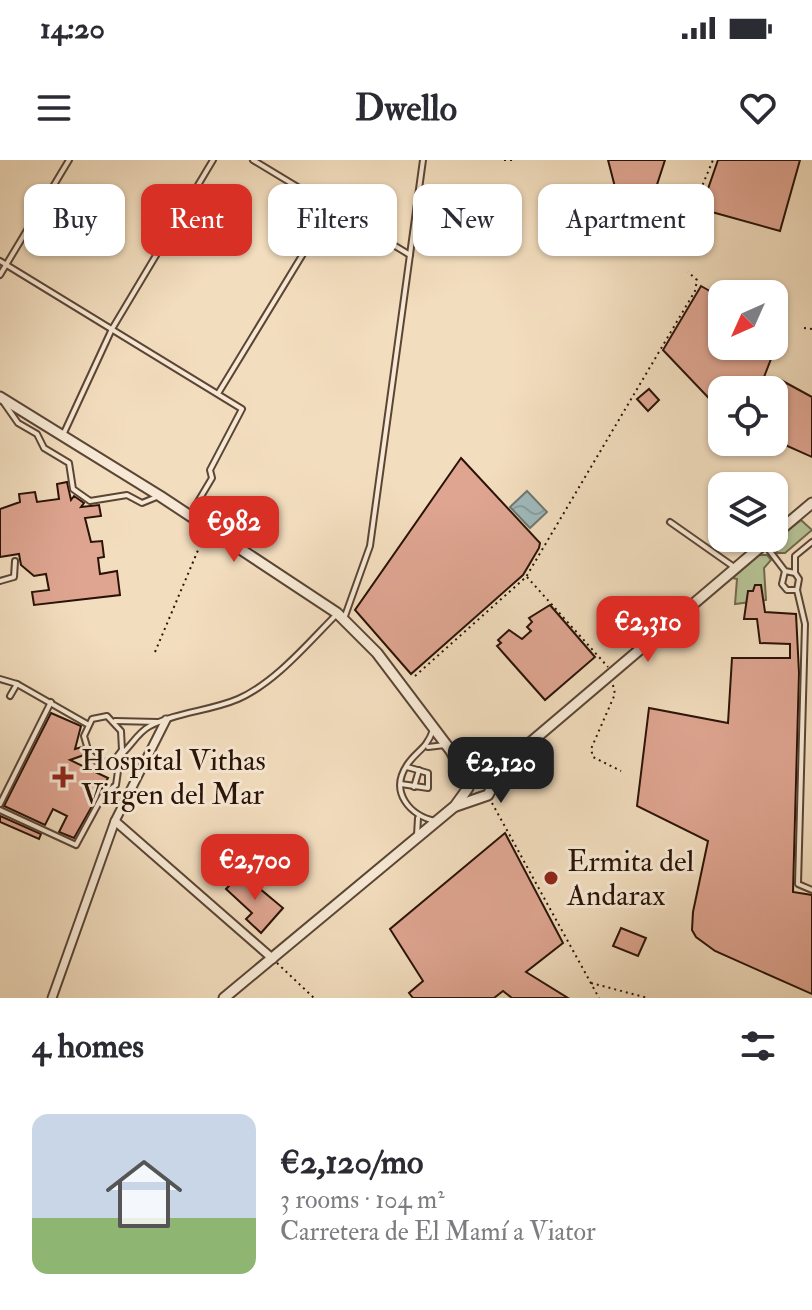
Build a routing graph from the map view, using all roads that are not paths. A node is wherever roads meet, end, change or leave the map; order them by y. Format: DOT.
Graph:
graph roads {
  1 [pos="69,160"];
  2 [pos="213,160"];
  3 [pos="253,160"];
  4 [pos="423,160"];
  5 [pos="292,184"];
  6 [pos="397,247"];
  7 [pos="410,255"];
  8 [pos="302,256"];
  9 [pos="0,261"];
  10 [pos="7,265"];
  11 [pos="0,275"];
  12 [pos="112,329"];
  13 [pos="219,392"];
  14 [pos="0,397"];
  15 [pos="63,435"];
  16 [pos="160,496"];
  17 [pos="812,503"];
  18 [pos="190,515"];
  19 [pos="670,522"];
  20 [pos="788,524"];
  21 [pos="812,542"];
  22 [pos="755,552"];
  23 [pos="776,552"];
  24 [pos="15,561"];
  25 [pos="736,568"];
  26 [pos="785,571"];
  27 [pos="795,573"];
  28 [pos="0,581"];
  29 [pos="797,590"];
  30 [pos="340,616"];
  31 [pos="0,679"];
  32 [pos="17,684"];
  33 [pos="10,696"];
  34 [pos="51,702"];
  35 [pos="114,721"];
  36 [pos="163,721"];
  37 [pos="87,724"];
  38 [pos="434,728"];
  39 [pos="428,747"];
  40 [pos="449,748"];
  41 [pos="114,760"];
  42 [pos="504,765"];
  43 [pos="406,767"];
  44 [pos="419,770"];
  45 [pos="482,774"];
  46 [pos="401,784"];
  47 [pos="491,784"];
  48 [pos="468,785"];
  49 [pos="414,787"];
  50 [pos="483,796"];
  51 [pos="455,806"];
  52 [pos="0,807"];
  53 [pos="418,818"];
  54 [pos="115,821"];
  55 [pos="437,822"];
  56 [pos="417,838"];
  57 [pos="812,890"];
  58 [pos="273,959"];
  59 [pos="52,998"];
  60 [pos="224,998"];
  1 -- 10 [label="lane"];
  2 -- 12 [label="lane"];
  3 -- 5 [label="lane"];
  4 -- 7 [label="lane"];
  6 -- 7 [label="lane"];
  7 -- 30 [label="lane"];
  8 -- 13 [label="lane"];
  9 -- 10 [label="lane"];
  10 -- 11 [label="lane"];
  10 -- 12 [label="lane"];
  12 -- 13 [label="lane"];
  12 -- 15 [label="lane"];
  13 -- 18 [label="lane"];
  14 -- 15 [label="street"];
  14 -- 16 [label="lane"];
  15 -- 16 [label="street"];
  16 -- 18 [label="street"];
  17 -- 20 [label="street"];
  18 -- 30 [label="street"];
  19 -- 25 [label="lane"];
  21 -- 27 [label="lane"];
  22 -- 25 [label="street"];
  23 -- 26 [label="lane"];
  24 -- 28 [label="lane"];
  25 -- 42 [label="street"];
  26 -- 27 [label="lane"];
  26 -- 29 [label="lane"];
  27 -- 29 [label="lane"];
  29 -- 57 [label="lane"];
  30 -- 36 [label="lane"];
  30 -- 38 [label="street"];
  31 -- 32 [label="lane"];
  32 -- 33 [label="lane"];
  32 -- 34 [label="lane"];
  34 -- 37 [label="lane"];
  34 -- 52 [label="lane"];
  35 -- 36 [label="lane"];
  35 -- 37 [label="lane"];
  35 -- 41 [label="lane"];
  36 -- 41 [label="lane"];
  36 -- 54 [label="street"];
  37 -- 41 [label="lane"];
  38 -- 39 [label="lane"];
  38 -- 40 [label="street"];
  39 -- 40 [label="lane"];
  39 -- 43 [label="lane"];
  40 -- 45 [label="street"];
  40 -- 48 [label="street"];
  41 -- 52 [label="lane"];
  42 -- 45 [label="street"];
  42 -- 47 [label="street"];
  43 -- 44 [label="lane"];
  43 -- 46 [label="lane"];
  44 -- 49 [label="lane"];
  44 -- 49 [label="lane"];
  45 -- 47 [label="street"];
  45 -- 48 [label="street"];
  46 -- 49 [label="lane"];
  46 -- 53 [label="lane"];
  47 -- 50 [label="street"];
  48 -- 50 [label="street"];
  48 -- 51 [label="street"];
  50 -- 51 [label="street"];
  51 -- 55 [label="street"];
  53 -- 55 [label="lane"];
  53 -- 56 [label="lane"];
  54 -- 58 [label="street"];
  54 -- 59 [label="street"];
  55 -- 56 [label="street"];
  56 -- 58 [label="street"];
  58 -- 60 [label="street"];
}
